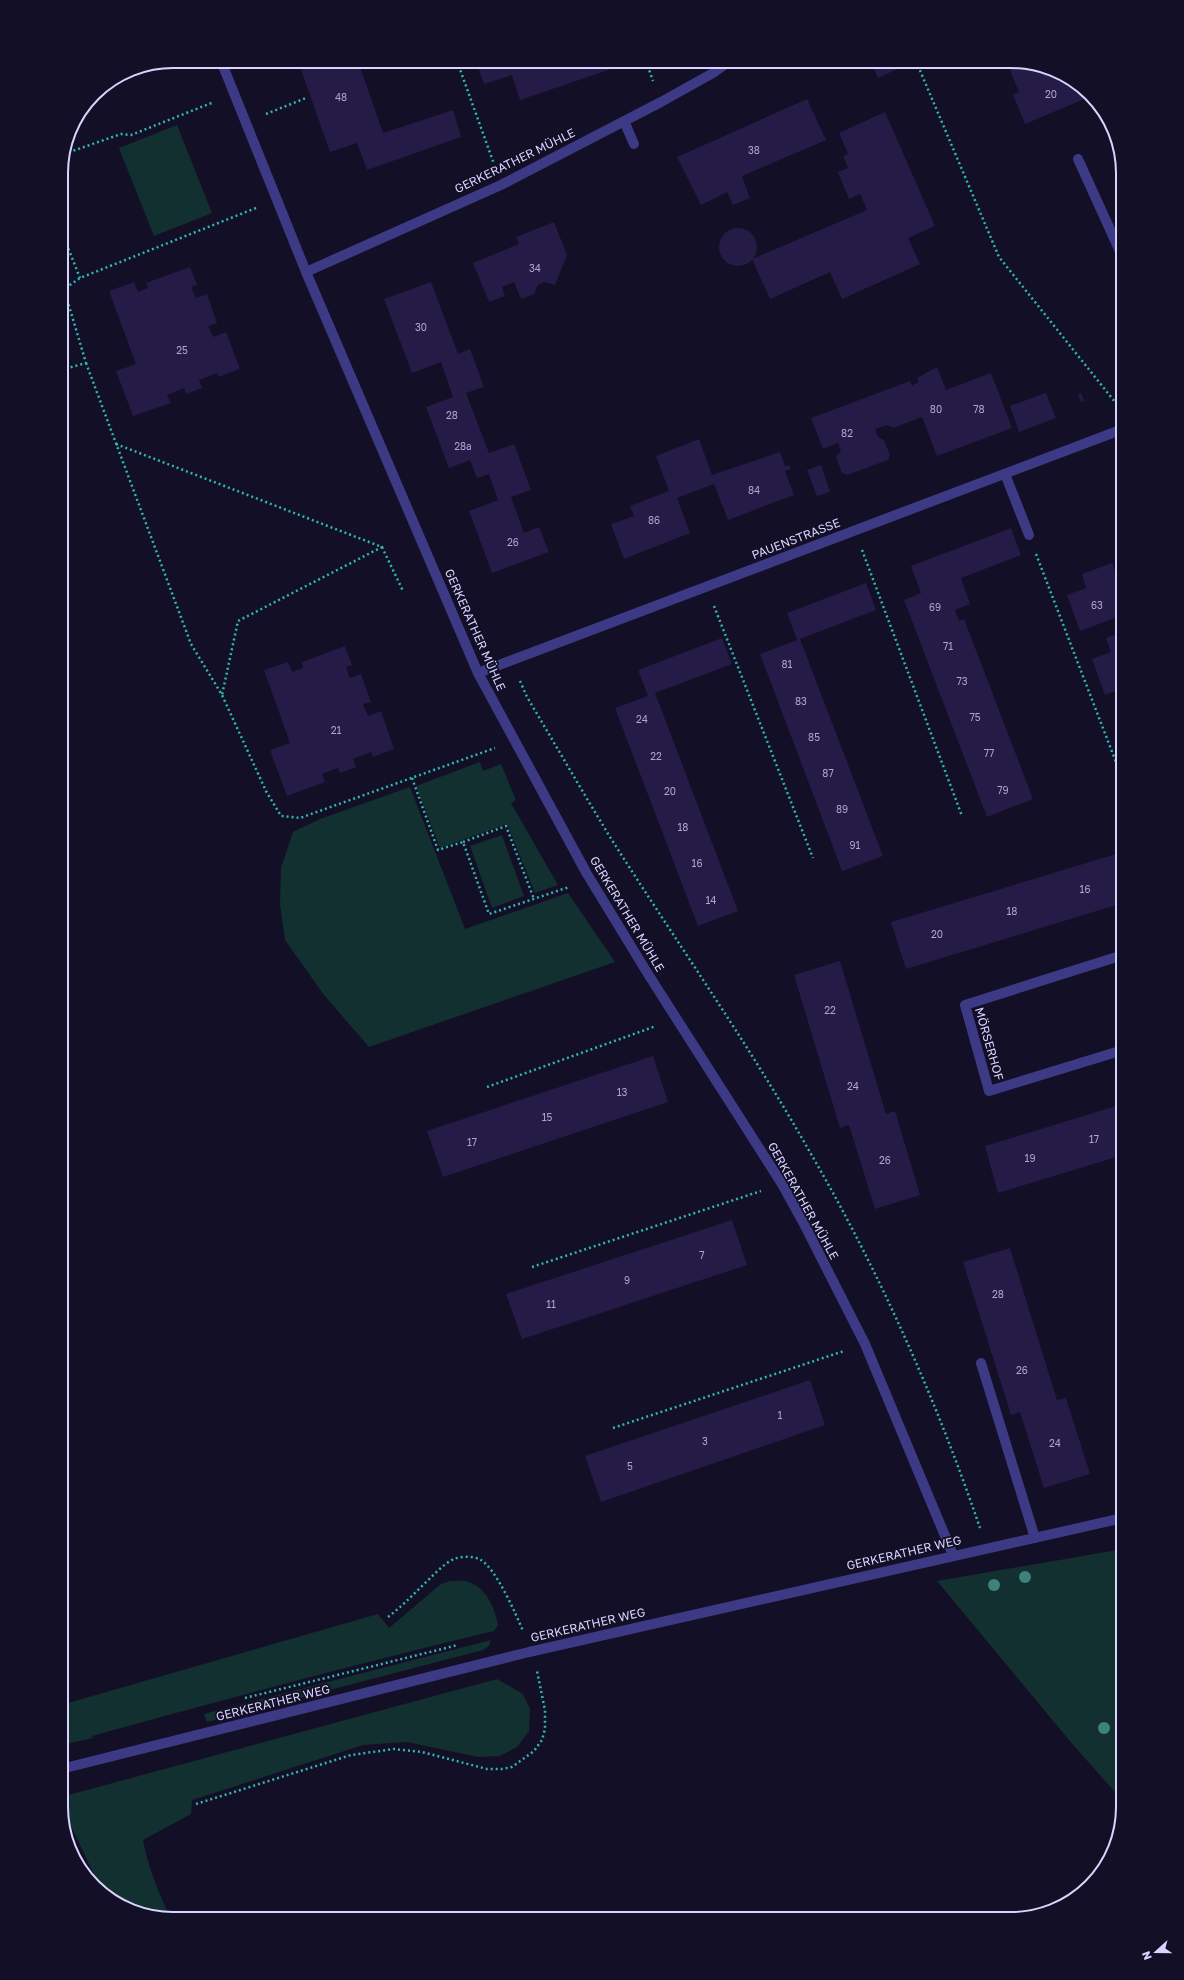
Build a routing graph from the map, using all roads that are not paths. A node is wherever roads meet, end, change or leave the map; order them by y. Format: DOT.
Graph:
graph roads {
  1 [pos="224,68"];
  2 [pos="720,68"];
  3 [pos="624,121"];
  4 [pos="634,144"];
  5 [pos="1078,159"];
  6 [pos="1116,243"];
  7 [pos="306,272"];
  8 [pos="1116,432"];
  9 [pos="1005,474"];
  10 [pos="1029,535"];
  11 [pos="478,673"];
  12 [pos="1116,957"];
  13 [pos="1116,1052"];
  14 [pos="981,1363"];
  15 [pos="1116,1520"];
  16 [pos="1035,1538"];
  17 [pos="953,1555"];
  18 [pos="68,1767"];
  1 -- 7 [label="street, GERKERATHER MÜHLE"];
  2 -- 3 [label="street, GERKERATHER MÜHLE"];
  3 -- 4 [label="street"];
  3 -- 7 [label="street, GERKERATHER MÜHLE"];
  5 -- 6 [label="street"];
  7 -- 11 [label="street, GERKERATHER MÜHLE"];
  8 -- 9 [label="street, PAUENSTRASSE"];
  9 -- 10 [label="street"];
  9 -- 11 [label="street, PAUENSTRASSE"];
  11 -- 17 [label="street, GERKERATHER MÜHLE"];
  12 -- 13 [label="street, MÖRSERHOF"];
  14 -- 16 [label="street"];
  15 -- 16 [label="street, GERKERATHER WEG"];
  16 -- 17 [label="street, GERKERATHER WEG"];
  17 -- 18 [label="street, GERKERATHER WEG"];
}
